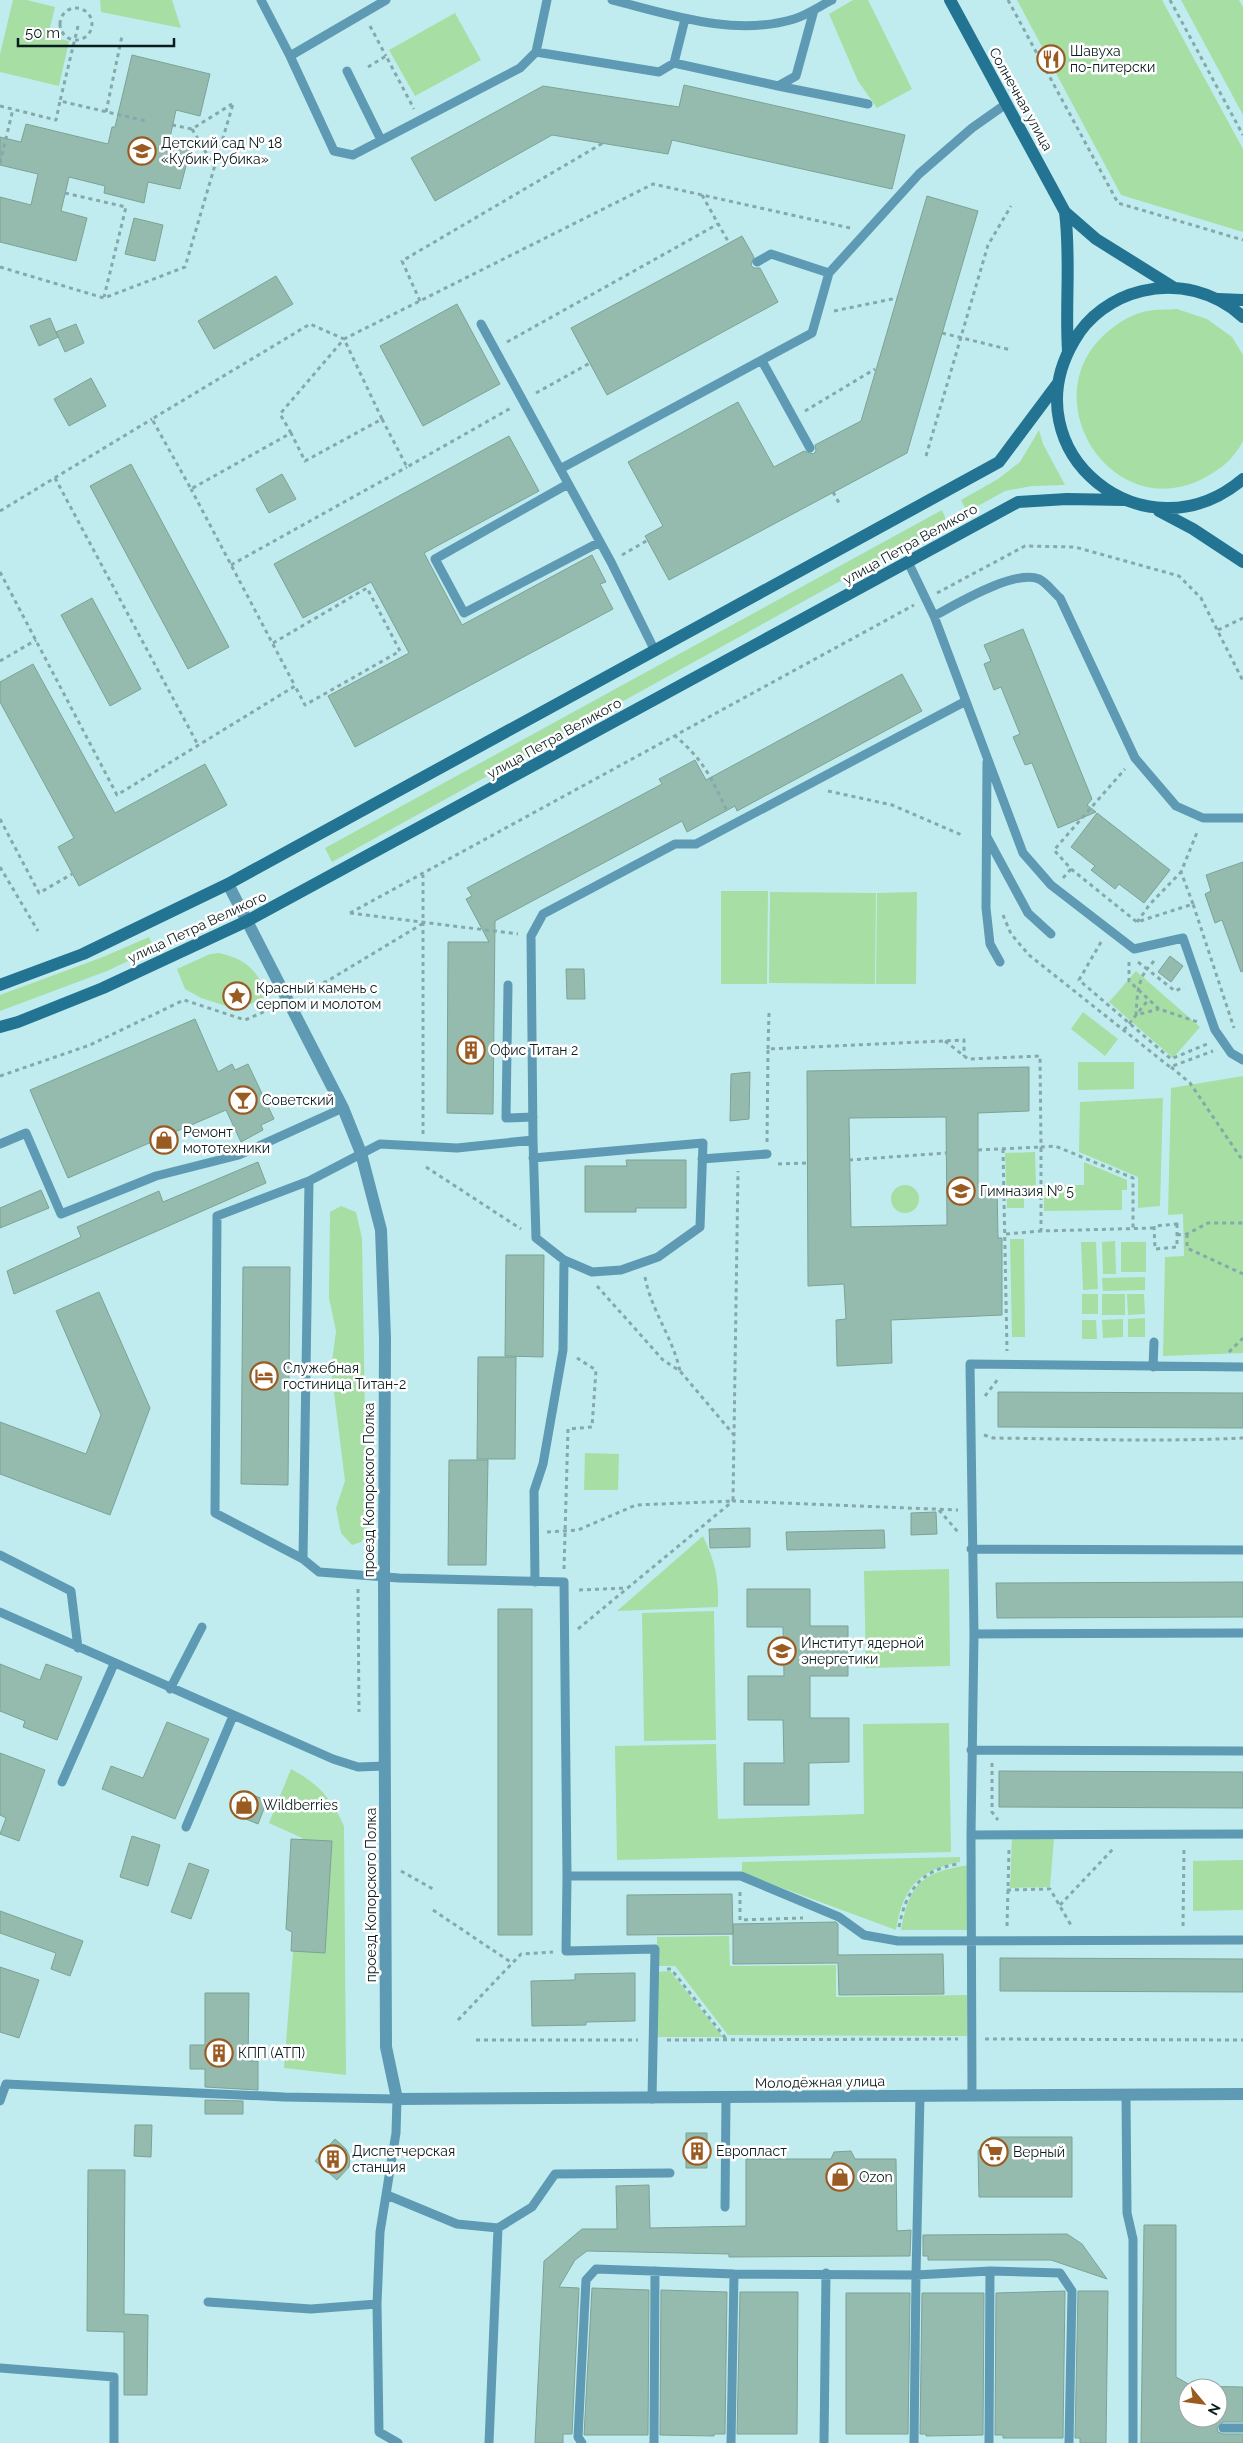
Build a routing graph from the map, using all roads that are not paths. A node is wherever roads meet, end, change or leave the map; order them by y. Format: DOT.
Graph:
graph roads {
  1 [pos="261,0"];
  2 [pos="386,0"];
  3 [pos="547,0"];
  4 [pos="612,0"];
  5 [pos="832,0"];
  6 [pos="950,0"];
  7 [pos="814,10"];
  8 [pos="685,19"];
  9 [pos="536,52"];
  10 [pos="290,56"];
  11 [pos="674,63"];
  12 [pos="347,71"];
  13 [pos="778,86"];
  14 [pos="868,104"];
  15 [pos="1006,104"];
  16 [pos="382,140"];
  17 [pos="1065,212"];
  18 [pos="757,262"];
  19 [pos="828,273"];
  20 [pos="1173,287"];
  21 [pos="1217,299"];
  22 [pos="1243,300"];
  23 [pos="1243,317"];
  24 [pos="481,324"];
  25 [pos="1068,351"];
  26 [pos="762,361"];
  27 [pos="1058,383"];
  28 [pos="810,448"];
  29 [pos="560,469"];
  30 [pos="1243,479"];
  31 [pos="568,484"];
  32 [pos="1124,500"];
  33 [pos="1154,508"];
  34 [pos="600,542"];
  35 [pos="908,562"];
  36 [pos="1243,562"];
  37 [pos="934,616"];
  38 [pos="655,651"];
  39 [pos="966,702"];
  40 [pos="987,755"];
  41 [pos="1243,818"];
  42 [pos="986,837"];
  43 [pos="228,884"];
  44 [pos="247,921"];
  45 [pos="1051,934"];
  46 [pos="1000,962"];
  47 [pos="0,985"];
  48 [pos="508,985"];
  49 [pos="0,1027"];
  50 [pos="1243,1060"];
  51 [pos="343,1108"];
  52 [pos="533,1117"];
  53 [pos="533,1140"];
  54 [pos="0,1144"];
  55 [pos="767,1149"];
  56 [pos="361,1154"];
  57 [pos="533,1158"];
  58 [pos="702,1159"];
  59 [pos="309,1180"];
  60 [pos="564,1260"];
  61 [pos="1154,1342"];
  62 [pos="1153,1367"];
  63 [pos="1243,1367"];
  64 [pos="971,1549"];
  65 [pos="1243,1550"];
  66 [pos="0,1555"];
  67 [pos="303,1559"];
  68 [pos="384,1577"];
  69 [pos="535,1582"];
  70 [pos="0,1612"];
  71 [pos="202,1627"];
  72 [pos="1243,1633"];
  73 [pos="974,1634"];
  74 [pos="78,1648"];
  75 [pos="114,1664"];
  76 [pos="170,1689"];
  77 [pos="233,1716"];
  78 [pos="971,1750"];
  79 [pos="1243,1751"];
  80 [pos="385,1766"];
  81 [pos="62,1782"];
  82 [pos="186,1827"];
  83 [pos="1243,1834"];
  84 [pos="971,1835"];
  85 [pos="567,1876"];
  86 [pos="971,1939"];
  87 [pos="1243,1940"];
  88 [pos="3,2082"];
  89 [pos="1243,2094"];
  90 [pos="1126,2095"];
  91 [pos="920,2096"];
  92 [pos="972,2096"];
  93 [pos="726,2098"];
  94 [pos="396,2099"];
  95 [pos="652,2099"];
  96 [pos="0,2101"];
  97 [pos="670,2173"];
  98 [pos="387,2195"];
  99 [pos="725,2207"];
  100 [pos="498,2228"];
  101 [pos="655,2270"];
  102 [pos="990,2271"];
  103 [pos="826,2273"];
  104 [pos="734,2274"];
  105 [pos="916,2275"];
  106 [pos="208,2302"];
  107 [pos="377,2304"];
  108 [pos="0,2368"];
  109 [pos="1228,2428"];
  110 [pos="1243,2428"];
  111 [pos="114,2443"];
  112 [pos="398,2443"];
  113 [pos="489,2443"];
  114 [pos="582,2443"];
  115 [pos="654,2443"];
  116 [pos="731,2443"];
  117 [pos="824,2443"];
  118 [pos="914,2443"];
  119 [pos="989,2443"];
  120 [pos="1069,2443"];
  121 [pos="1133,2443"];
  1 -- 10 [label="lane"];
  2 -- 10 [label="lane"];
  3 -- 9 [label="lane"];
  4 -- 8 [label="lane"];
  5 -- 7 [label="lane"];
  6 -- 15 [label="street, Солнечная улица"];
  7 -- 8 [label="lane"];
  7 -- 13 [label="lane"];
  8 -- 11 [label="lane"];
  9 -- 11 [label="lane"];
  9 -- 16 [label="lane"];
  10 -- 16 [label="lane"];
  11 -- 13 [label="lane"];
  12 -- 16 [label="lane"];
  13 -- 14 [label="lane"];
  15 -- 17 [label="street, Солнечная улица"];
  15 -- 19 [label="lane"];
  17 -- 20 [label="street, Солнечная улица"];
  17 -- 25 [label="street, Солнечная улица"];
  18 -- 19 [label="lane"];
  19 -- 26 [label="lane"];
  20 -- 21 [label="street"];
  20 -- 25 [label="street"];
  21 -- 22 [label="street"];
  21 -- 23 [label="street"];
  24 -- 29 [label="lane"];
  25 -- 27 [label="street"];
  26 -- 28 [label="lane"];
  26 -- 29 [label="lane"];
  27 -- 32 [label="street"];
  27 -- 38 [label="street, улица Петра Великого"];
  29 -- 31 [label="lane"];
  30 -- 33 [label="street"];
  31 -- 34 [label="lane"];
  31 -- 34 [label="lane"];
  32 -- 33 [label="street"];
  32 -- 35 [label="street, улица Петра Великого"];
  33 -- 36 [label="street"];
  34 -- 38 [label="lane"];
  35 -- 37 [label="lane"];
  35 -- 44 [label="street, улица Петра Великого"];
  37 -- 39 [label="lane"];
  37 -- 41 [label="lane"];
  38 -- 43 [label="street, улица Петра Великого"];
  39 -- 40 [label="lane"];
  39 -- 52 [label="lane"];
  40 -- 42 [label="lane"];
  40 -- 50 [label="lane"];
  42 -- 45 [label="lane"];
  42 -- 46 [label="lane"];
  43 -- 44 [label="street, проезд Копорского Полка"];
  43 -- 47 [label="street, улица Петра Великого"];
  44 -- 49 [label="street, улица Петра Великого"];
  44 -- 51 [label="street, проезд Копорского Полка"];
  48 -- 52 [label="lane"];
  51 -- 54 [label="lane"];
  51 -- 56 [label="street, проезд Копорского Полка"];
  52 -- 53 [label="lane"];
  53 -- 56 [label="lane"];
  53 -- 57 [label="lane"];
  55 -- 58 [label="lane"];
  56 -- 59 [label="lane"];
  56 -- 68 [label="street, проезд Копорского Полка"];
  57 -- 58 [label="lane"];
  57 -- 60 [label="lane"];
  58 -- 60 [label="lane"];
  59 -- 67 [label="lane"];
  59 -- 67 [label="lane"];
  60 -- 69 [label="lane"];
  61 -- 62 [label="lane"];
  62 -- 63 [label="lane"];
  62 -- 64 [label="lane"];
  64 -- 65 [label="lane"];
  64 -- 73 [label="lane"];
  66 -- 74 [label="lane"];
  67 -- 68 [label="lane"];
  68 -- 69 [label="lane"];
  68 -- 80 [label="street, проезд Копорского Полка"];
  69 -- 85 [label="lane"];
  70 -- 74 [label="lane"];
  71 -- 76 [label="lane"];
  72 -- 73 [label="lane"];
  73 -- 78 [label="lane"];
  74 -- 75 [label="lane"];
  75 -- 76 [label="lane"];
  75 -- 81 [label="lane"];
  76 -- 77 [label="lane"];
  77 -- 80 [label="lane"];
  77 -- 82 [label="lane"];
  78 -- 79 [label="lane"];
  78 -- 84 [label="lane"];
  80 -- 94 [label="street, проезд Копорского Полка"];
  83 -- 84 [label="lane"];
  84 -- 86 [label="lane"];
  85 -- 86 [label="lane"];
  85 -- 95 [label="lane"];
  86 -- 87 [label="lane"];
  86 -- 92 [label="lane"];
  88 -- 94 [label="lane"];
  88 -- 96 [label="lane"];
  89 -- 90 [label="street, Молодёжная улица"];
  90 -- 92 [label="street, Молодёжная улица"];
  90 -- 121 [label="lane"];
  91 -- 92 [label="street, Молодёжная улица"];
  91 -- 93 [label="street, Молодёжная улица"];
  91 -- 105 [label="lane"];
  93 -- 95 [label="street, Молодёжная улица"];
  93 -- 99 [label="lane"];
  94 -- 95 [label="street, Молодёжная улица"];
  94 -- 98 [label="lane"];
  97 -- 100 [label="lane"];
  98 -- 100 [label="lane"];
  98 -- 107 [label="lane"];
  100 -- 113 [label="lane"];
  101 -- 104 [label="lane"];
  101 -- 114 [label="lane"];
  101 -- 115 [label="lane"];
  102 -- 105 [label="lane"];
  102 -- 119 [label="lane"];
  102 -- 120 [label="lane"];
  103 -- 104 [label="lane"];
  103 -- 105 [label="lane"];
  103 -- 117 [label="lane"];
  104 -- 116 [label="lane"];
  105 -- 118 [label="lane"];
  106 -- 107 [label="lane"];
  107 -- 112 [label="lane"];
  108 -- 111 [label="lane"];
  109 -- 110 [label="lane"];
}
